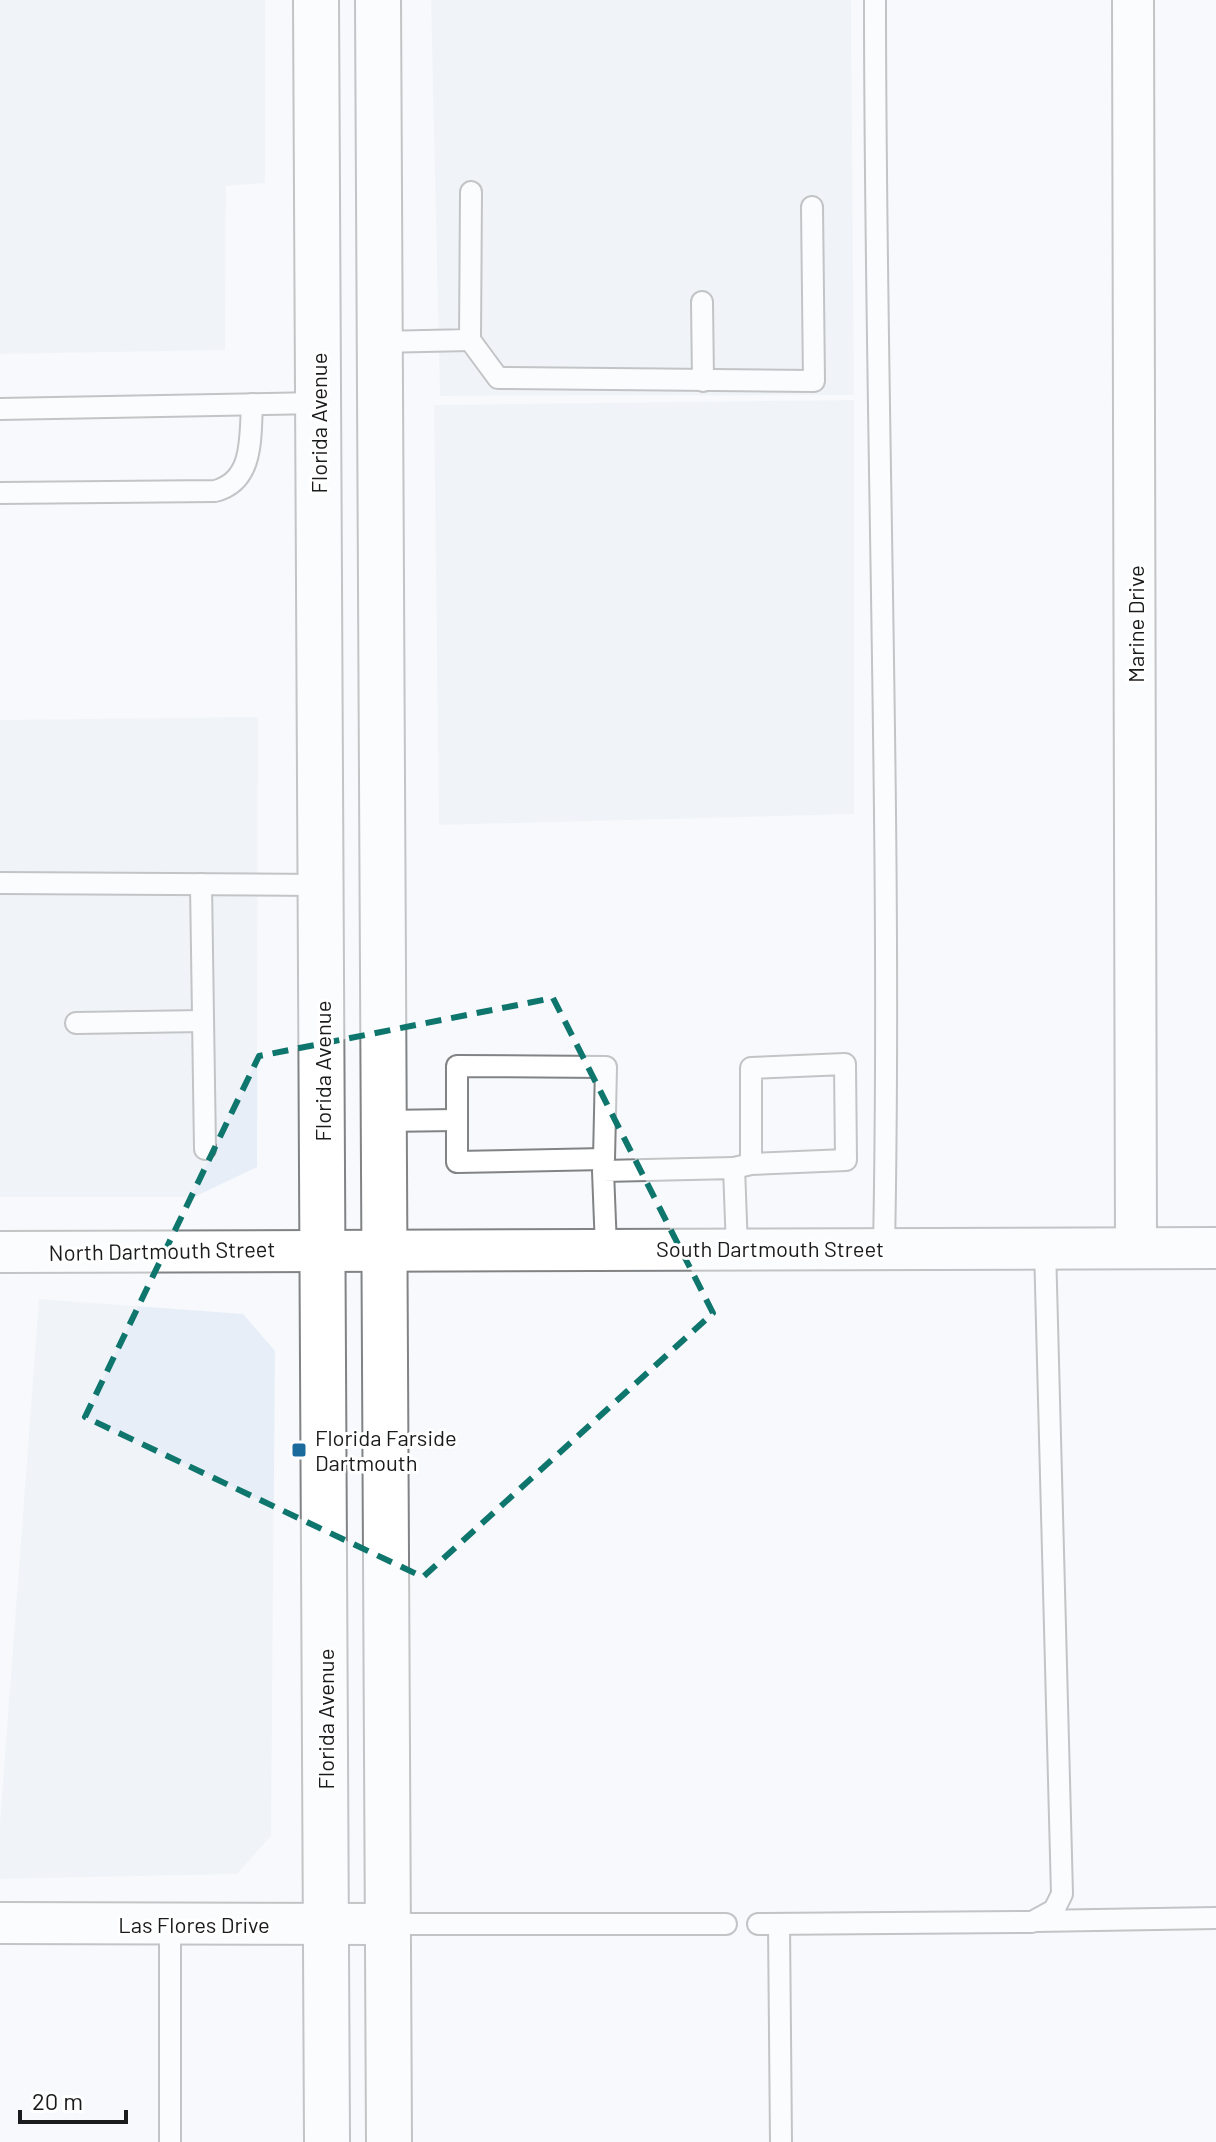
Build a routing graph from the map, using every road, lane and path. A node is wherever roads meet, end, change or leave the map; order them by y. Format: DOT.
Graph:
graph roads {
  1 [pos="316,0"];
  2 [pos="378,0"];
  3 [pos="875,0"];
  4 [pos="1133,0"];
  5 [pos="471,192"];
  6 [pos="812,207"];
  7 [pos="702,302"];
  8 [pos="470,340"];
  9 [pos="379,342"];
  10 [pos="703,381"];
  11 [pos="318,403"];
  12 [pos="252,404"];
  13 [pos="0,409"];
  14 [pos="0,493"];
  15 [pos="0,883"];
  16 [pos="201,884"];
  17 [pos="320,885"];
  18 [pos="203,1021"];
  19 [pos="76,1023"];
  20 [pos="456,1120"];
  21 [pos="383,1121"];
  22 [pos="205,1149"];
  23 [pos="604,1165"];
  24 [pos="742,1166"];
  25 [pos="1045,1247"];
  26 [pos="606,1248"];
  27 [pos="737,1248"];
  28 [pos="884,1248"];
  29 [pos="1136,1248"];
  30 [pos="1216,1248"];
  31 [pos="323,1249"];
  32 [pos="383,1249"];
  33 [pos="0,1252"];
  34 [pos="1216,1918"];
  35 [pos="1032,1922"];
  36 [pos="0,1923"];
  37 [pos="170,1924"];
  38 [pos="326,1924"];
  39 [pos="388,1924"];
  40 [pos="726,1924"];
  41 [pos="758,1924"];
  42 [pos="779,1924"];
  43 [pos="170,2142"];
  44 [pos="327,2142"];
  45 [pos="389,2142"];
  46 [pos="781,2142"];
  1 -- 11 [label="main road, Florida Avenue"];
  2 -- 9 [label="main road"];
  3 -- 28 [label="lane"];
  4 -- 29 [label="street, Marine Drive"];
  5 -- 8 [label="lane"];
  6 -- 10 [label="lane"];
  7 -- 10 [label="lane"];
  8 -- 9 [label="lane"];
  8 -- 10 [label="lane"];
  9 -- 21 [label="main road"];
  11 -- 12 [label="lane"];
  11 -- 17 [label="main road, Florida Avenue"];
  12 -- 13 [label="lane"];
  12 -- 14 [label="lane"];
  15 -- 16 [label="lane"];
  16 -- 17 [label="lane"];
  16 -- 18 [label="lane"];
  17 -- 31 [label="main road, Florida Avenue"];
  18 -- 19 [label="lane"];
  18 -- 22 [label="lane"];
  20 -- 21 [label="lane"];
  20 -- 23 [label="lane"];
  20 -- 23 [label="lane"];
  21 -- 32 [label="main road"];
  23 -- 24 [label="lane"];
  23 -- 26 [label="lane"];
  24 -- 24 [label="lane"];
  24 -- 27 [label="lane"];
  25 -- 28 [label="street, South Dartmouth Street"];
  25 -- 29 [label="street, South Dartmouth Street"];
  25 -- 35 [label="lane"];
  26 -- 27 [label="street, South Dartmouth Street"];
  26 -- 32 [label="street, South Dartmouth Street"];
  27 -- 28 [label="street, South Dartmouth Street"];
  29 -- 30 [label="street, South Dartmouth Street"];
  31 -- 32 [label="street, South Dartmouth Street"];
  31 -- 33 [label="street, North Dartmouth Street"];
  31 -- 38 [label="main road, Florida Avenue"];
  32 -- 39 [label="main road"];
  34 -- 35 [label="lane"];
  35 -- 42 [label="lane"];
  36 -- 37 [label="street, Las Flores Drive"];
  37 -- 38 [label="street, Las Flores Drive"];
  37 -- 43 [label="lane"];
  38 -- 39 [label="street, Las Flores Drive"];
  38 -- 44 [label="main road, Florida Avenue"];
  39 -- 40 [label="lane"];
  39 -- 45 [label="main road"];
  41 -- 42 [label="lane"];
  42 -- 46 [label="lane"];
}
